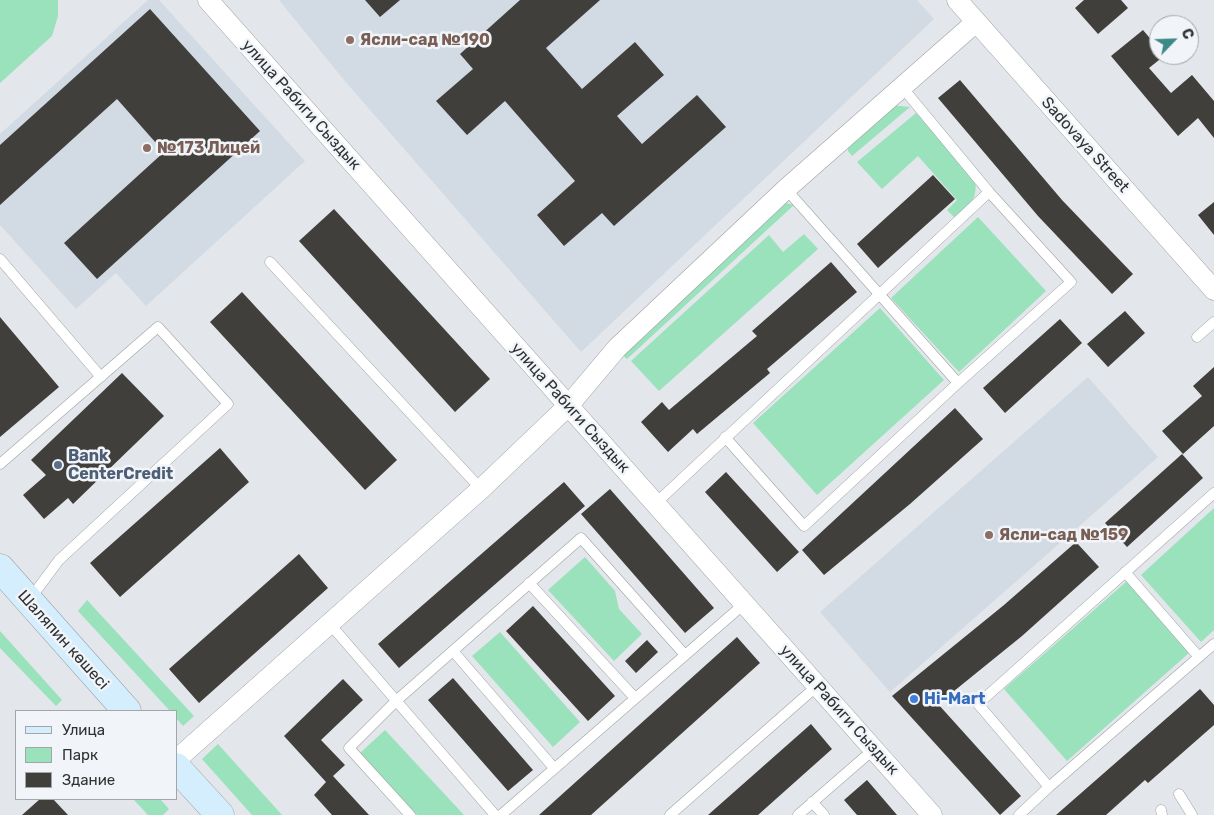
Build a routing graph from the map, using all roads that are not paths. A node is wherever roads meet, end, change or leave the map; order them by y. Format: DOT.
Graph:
graph roads {
  1 [pos="208,0"];
  2 [pos="957,0"];
  3 [pos="976,22"];
  4 [pos="902,87"];
  5 [pos="786,189"];
  6 [pos="989,192"];
  7 [pos="0,259"];
  8 [pos="270,262"];
  9 [pos="1214,290"];
  10 [pos="880,296"];
  11 [pos="1214,322"];
  12 [pos="1197,337"];
  13 [pos="101,377"];
  14 [pos="958,382"];
  15 [pos="568,406"];
  16 [pos="725,437"];
  17 [pos="0,464"];
  18 [pos="481,489"];
  19 [pos="1214,494"];
  20 [pos="655,504"];
  21 [pos="0,568"];
  22 [pos="1125,572"];
  23 [pos="530,583"];
  24 [pos="29,600"];
  25 [pos="744,604"];
  26 [pos="329,623"];
  27 [pos="1214,644"];
  28 [pos="453,652"];
  29 [pos="685,655"];
  30 [pos="1199,657"];
  31 [pos="817,686"];
  32 [pos="635,698"];
  33 [pos="396,702"];
  34 [pos="126,710"];
  35 [pos="874,749"];
  36 [pos="178,758"];
  37 [pos="554,768"];
  38 [pos="178,769"];
  39 [pos="1049,787"];
  40 [pos="1179,794"];
  41 [pos="812,802"];
  42 [pos="220,815"];
  43 [pos="410,815"];
  44 [pos="495,815"];
  45 [pos="501,815"];
  46 [pos="670,815"];
  47 [pos="798,815"];
  48 [pos="824,815"];
  49 [pos="932,815"];
  50 [pos="1019,815"];
  51 [pos="1192,815"];
  1 -- 15 [label="street, улица Рабиги Сыздык"];
  2 -- 3 [label="street, Sadovaya Street"];
  3 -- 4 [label="street"];
  3 -- 9 [label="street, Sadovaya Street"];
  4 -- 5 [label="street"];
  4 -- 6 [label="lane"];
  5 -- 10 [label="lane"];
  5 -- 15 [label="street"];
  6 -- 10 [label="lane"];
  6 -- 14 [label="lane"];
  7 -- 13 [label="lane"];
  8 -- 18 [label="lane"];
  10 -- 14 [label="lane"];
  10 -- 16 [label="lane"];
  11 -- 12 [label="lane"];
  13 -- 17 [label="lane"];
  13 -- 24 [label="lane"];
  14 -- 16 [label="lane"];
  15 -- 18 [label="street"];
  15 -- 20 [label="street, улица Рабиги Сыздык"];
  16 -- 20 [label="lane"];
  18 -- 26 [label="street"];
  19 -- 22 [label="lane"];
  20 -- 25 [label="street, улица Рабиги Сыздык"];
  21 -- 24 [label="main road, Шаляпин көшесі"];
  22 -- 30 [label="lane"];
  22 -- 39 [label="lane"];
  23 -- 28 [label="lane"];
  23 -- 29 [label="lane"];
  23 -- 32 [label="lane"];
  24 -- 34 [label="main road, Шаляпин көшесі"];
  25 -- 29 [label="lane"];
  25 -- 31 [label="street, улица Рабиги Сыздык"];
  26 -- 33 [label="lane"];
  26 -- 36 [label="street"];
  27 -- 30 [label="lane"];
  28 -- 33 [label="lane"];
  28 -- 37 [label="lane"];
  29 -- 32 [label="lane"];
  30 -- 39 [label="lane"];
  31 -- 35 [label="street, улица Рабиги Сыздык"];
  31 -- 46 [label="lane"];
  32 -- 37 [label="lane"];
  33 -- 43 [label="lane"];
  33 -- 44 [label="lane"];
  35 -- 41 [label="lane"];
  35 -- 49 [label="street, улица Рабиги Сыздык"];
  37 -- 45 [label="lane"];
  38 -- 42 [label="main road"];
  39 -- 50 [label="lane"];
  40 -- 51 [label="lane"];
  41 -- 47 [label="lane"];
  41 -- 48 [label="lane"];
}
